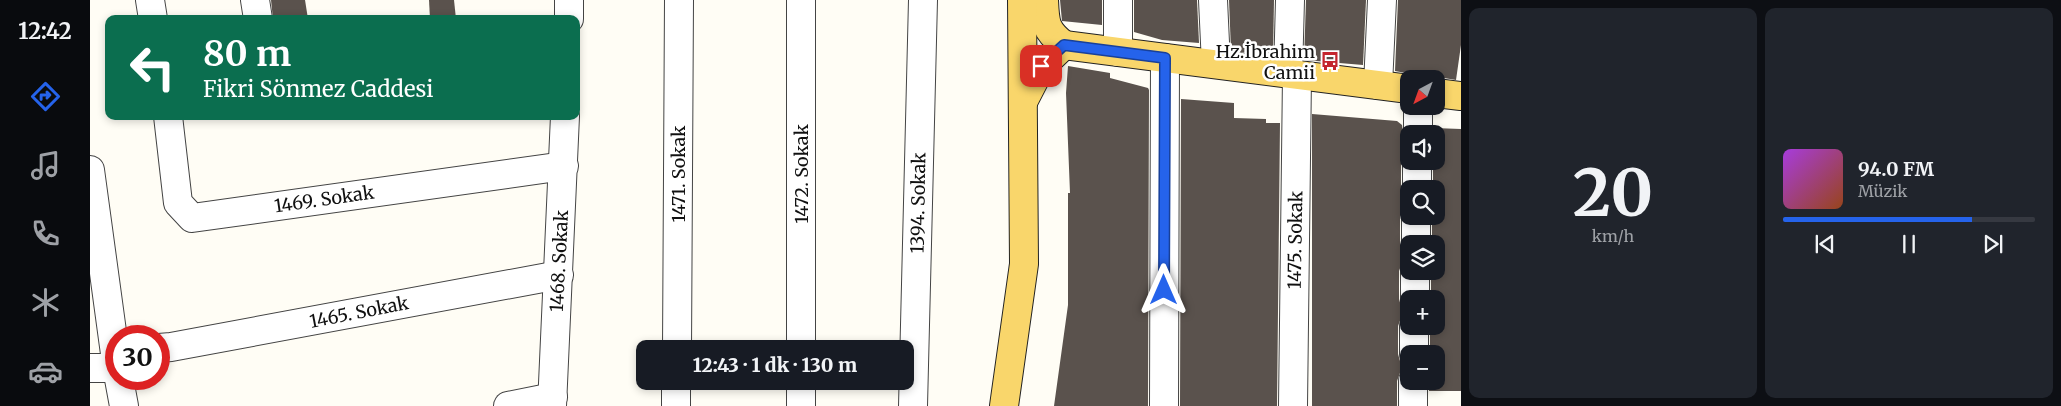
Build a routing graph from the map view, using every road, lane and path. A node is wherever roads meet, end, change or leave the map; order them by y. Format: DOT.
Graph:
graph roads {
  1 [pos="150,0"];
  2 [pos="255,0"];
  3 [pos="569,0"];
  4 [pos="679,0"];
  5 [pos="801,0"];
  6 [pos="923,0"];
  7 [pos="1022,0"];
  8 [pos="1044,0"];
  9 [pos="1118,0"];
  10 [pos="1213,0"];
  11 [pos="1290,0"];
  12 [pos="1382,0"];
  13 [pos="152,15"];
  14 [pos="257,15"];
  15 [pos="569,15"];
  16 [pos="1064,45"];
  17 [pos="1118,52"];
  18 [pos="1165,58"];
  19 [pos="1216,64"];
  20 [pos="1292,74"];
  21 [pos="1378,85"];
  22 [pos="1400,88"];
  23 [pos="1445,94"];
  24 [pos="1461,96"];
  25 [pos="1023,102"];
  26 [pos="168,120"];
  27 [pos="565,120"];
  28 [pos="564,166"];
  29 [pos="90,170"];
  30 [pos="559,275"];
  31 [pos="98,282"];
  32 [pos="108,325"];
  33 [pos="677,340"];
  34 [pos="801,340"];
  35 [pos="170,347"];
  36 [pos="105,362"];
  37 [pos="90,368"];
  38 [pos="121,390"];
  39 [pos="676,390"];
  40 [pos="801,390"];
  41 [pos="1414,390"];
  42 [pos="553,401"];
  43 [pos="124,406"];
  44 [pos="508,406"];
  45 [pos="676,406"];
  46 [pos="801,406"];
  47 [pos="913,406"];
  48 [pos="1004,406"];
  49 [pos="1164,406"];
  50 [pos="1293,406"];
  51 [pos="1413,406"];
  1 -- 13 [label="street"];
  2 -- 14 [label="street"];
  3 -- 15 [label="street"];
  4 -- 33 [label="street, 1471. Sokak"];
  5 -- 34 [label="street, 1472. Sokak"];
  6 -- 47 [label="street, 1394. Sokak"];
  7 -- 25 [label="main road"];
  8 -- 16 [label="main road"];
  9 -- 17 [label="street"];
  10 -- 19 [label="street"];
  11 -- 20 [label="street, 1475. Sokak"];
  12 -- 21 [label="street"];
  16 -- 17 [label="main road"];
  16 -- 25 [label="main road"];
  17 -- 18 [label="main road"];
  18 -- 19 [label="main road"];
  18 -- 49 [label="street"];
  19 -- 20 [label="main road"];
  20 -- 21 [label="main road"];
  20 -- 50 [label="street, 1475. Sokak"];
  21 -- 22 [label="main road"];
  23 -- 24 [label="main road"];
  25 -- 48 [label="main road"];
  26 -- 28 [label="street, 1469. Sokak"];
  27 -- 28 [label="street, 1468. Sokak"];
  28 -- 30 [label="street, 1468. Sokak"];
  29 -- 31 [label="street"];
  30 -- 35 [label="street, 1465. Sokak"];
  30 -- 42 [label="street, 1468. Sokak"];
  31 -- 32 [label="street"];
  36 -- 37 [label="street"];
  38 -- 43 [label="street"];
  39 -- 45 [label="street"];
  40 -- 46 [label="street"];
  41 -- 51 [label="street"];
  42 -- 44 [label="street"];
}
